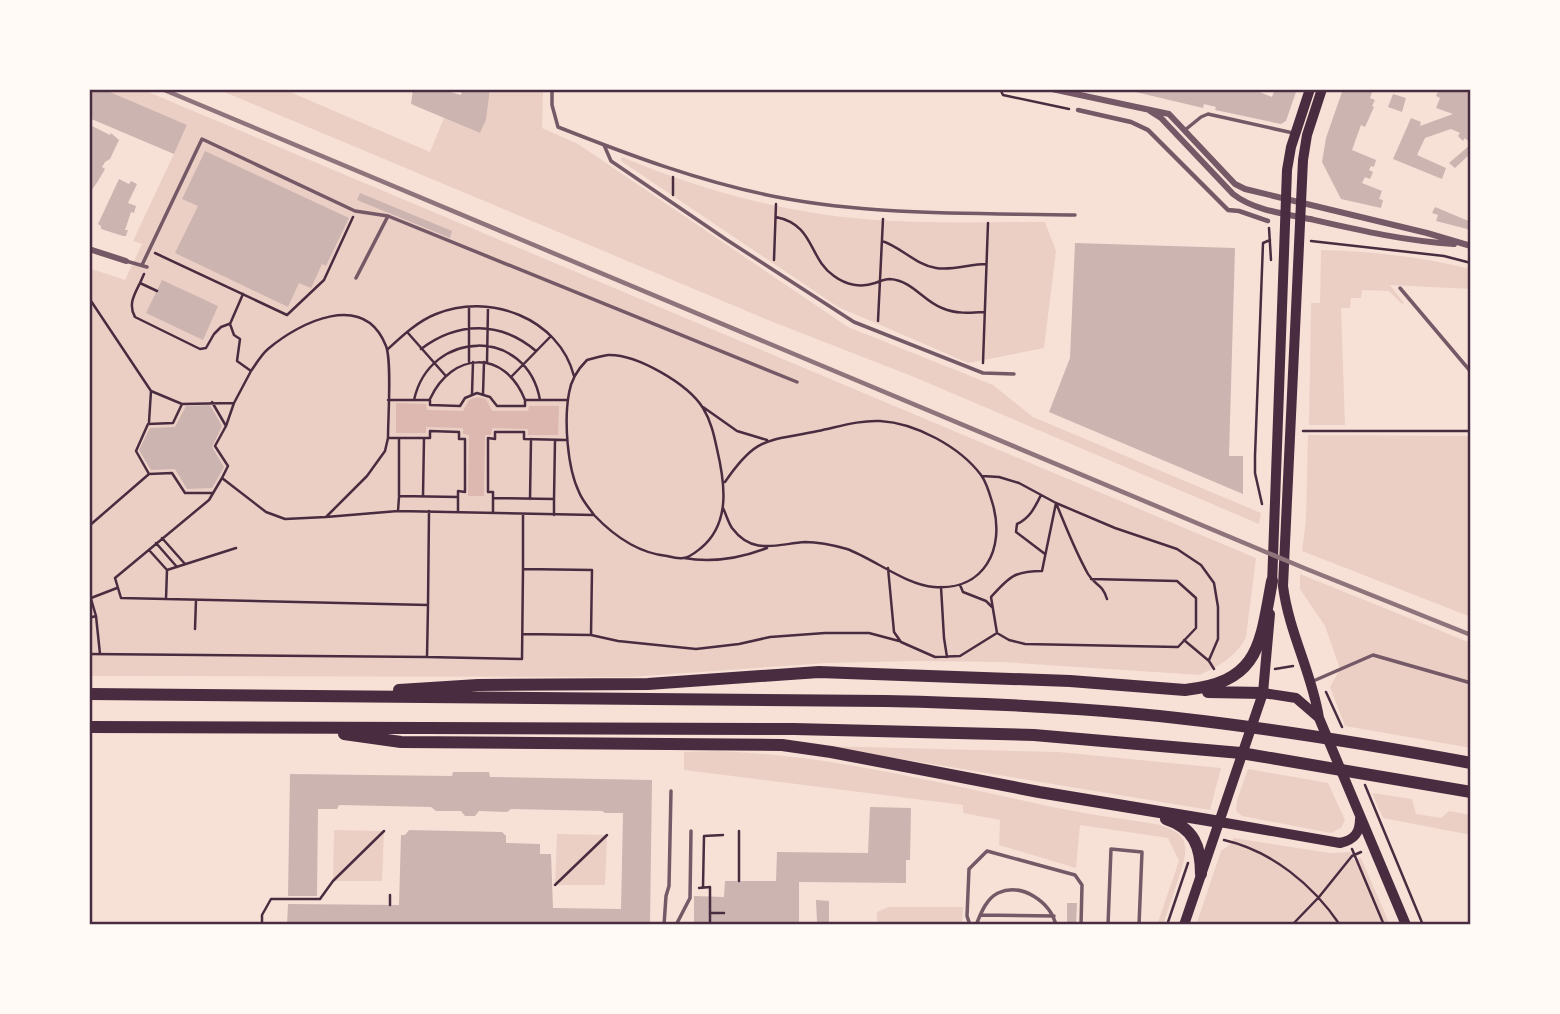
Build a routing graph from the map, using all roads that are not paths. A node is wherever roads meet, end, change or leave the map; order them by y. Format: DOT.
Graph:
graph roads {
  1 [pos="552,89"];
  2 [pos="1052,89"];
  3 [pos="1310,89"];
  4 [pos="1322,89"];
  5 [pos="1136,107"];
  6 [pos="1078,110"];
  7 [pos="1185,130"];
  8 [pos="1295,133"];
  9 [pos="604,145"];
  10 [pos="1285,199"];
  11 [pos="1301,203"];
  12 [pos="1285,214"];
  13 [pos="388,215"];
  14 [pos="1075,215"];
  15 [pos="1301,217"];
  16 [pos="1268,221"];
  17 [pos="1470,246"];
  18 [pos="89,249"];
  19 [pos="126,261"];
  20 [pos="356,278"];
  21 [pos="1400,288"];
  22 [pos="1471,372"];
  23 [pos="1014,374"];
  24 [pos="797,382"];
  25 [pos="1278,584"];
  26 [pos="1311,682"];
  27 [pos="1471,683"];
  28 [pos="1185,690"];
  29 [pos="89,694"];
  30 [pos="312,695"];
  31 [pos="1261,699"];
  32 [pos="1319,718"];
  33 [pos="89,727"];
  34 [pos="309,728"];
  35 [pos="1471,763"];
  36 [pos="671,791"];
  37 [pos="1039,792"];
  38 [pos="1471,792"];
  39 [pos="1360,816"];
  40 [pos="1220,822"];
  41 [pos="691,831"];
  42 [pos="1201,874"];
  43 [pos="980,915"];
  44 [pos="1054,916"];
  45 [pos="664,925"];
  46 [pos="676,925"];
  47 [pos="973,925"];
  48 [pos="1056,925"];
  49 [pos="1081,925"];
  50 [pos="1108,925"];
  51 [pos="1139,925"];
  52 [pos="1184,925"];
  53 [pos="1406,925"];
  1 -- 9 [label="lane"];
  2 -- 5 [label="street"];
  3 -- 8 [label="main road"];
  4 -- 11 [label="main road"];
  5 -- 7 [label="street"];
  5 -- 12 [label="street"];
  6 -- 16 [label="street"];
  7 -- 8 [label="lane"];
  7 -- 10 [label="street"];
  8 -- 10 [label="main road"];
  9 -- 14 [label="lane"];
  9 -- 23 [label="lane"];
  10 -- 11 [label="street"];
  10 -- 12 [label="main road"];
  11 -- 15 [label="main road"];
  11 -- 17 [label="street"];
  12 -- 15 [label="street"];
  12 -- 25 [label="main road"];
  13 -- 19 [label="lane"];
  13 -- 20 [label="lane"];
  13 -- 24 [label="lane"];
  15 -- 17 [label="street"];
  15 -- 25 [label="main road"];
  18 -- 19 [label="street"];
  21 -- 22 [label="lane"];
  25 -- 26 [label="main road"];
  25 -- 28 [label="highway"];
  25 -- 31 [label="main road"];
  26 -- 27 [label="lane"];
  26 -- 32 [label="main road"];
  28 -- 30 [label="highway"];
  28 -- 31 [label="highway"];
  29 -- 30 [label="highway"];
  30 -- 35 [label="highway"];
  31 -- 32 [label="main road"];
  31 -- 40 [label="main road"];
  32 -- 39 [label="main road"];
  33 -- 34 [label="highway"];
  34 -- 37 [label="highway"];
  34 -- 38 [label="highway"];
  36 -- 45 [label="lane"];
  37 -- 40 [label="highway"];
  37 -- 42 [label="highway"];
  39 -- 40 [label="main road"];
  39 -- 53 [label="main road"];
  40 -- 42 [label="main road"];
  41 -- 46 [label="lane"];
  42 -- 52 [label="main road"];
  43 -- 44 [label="lane"];
  43 -- 44 [label="lane"];
  43 -- 47 [label="lane"];
  44 -- 48 [label="lane"];
  47 -- 49 [label="lane"];
  50 -- 51 [label="lane"];
}
